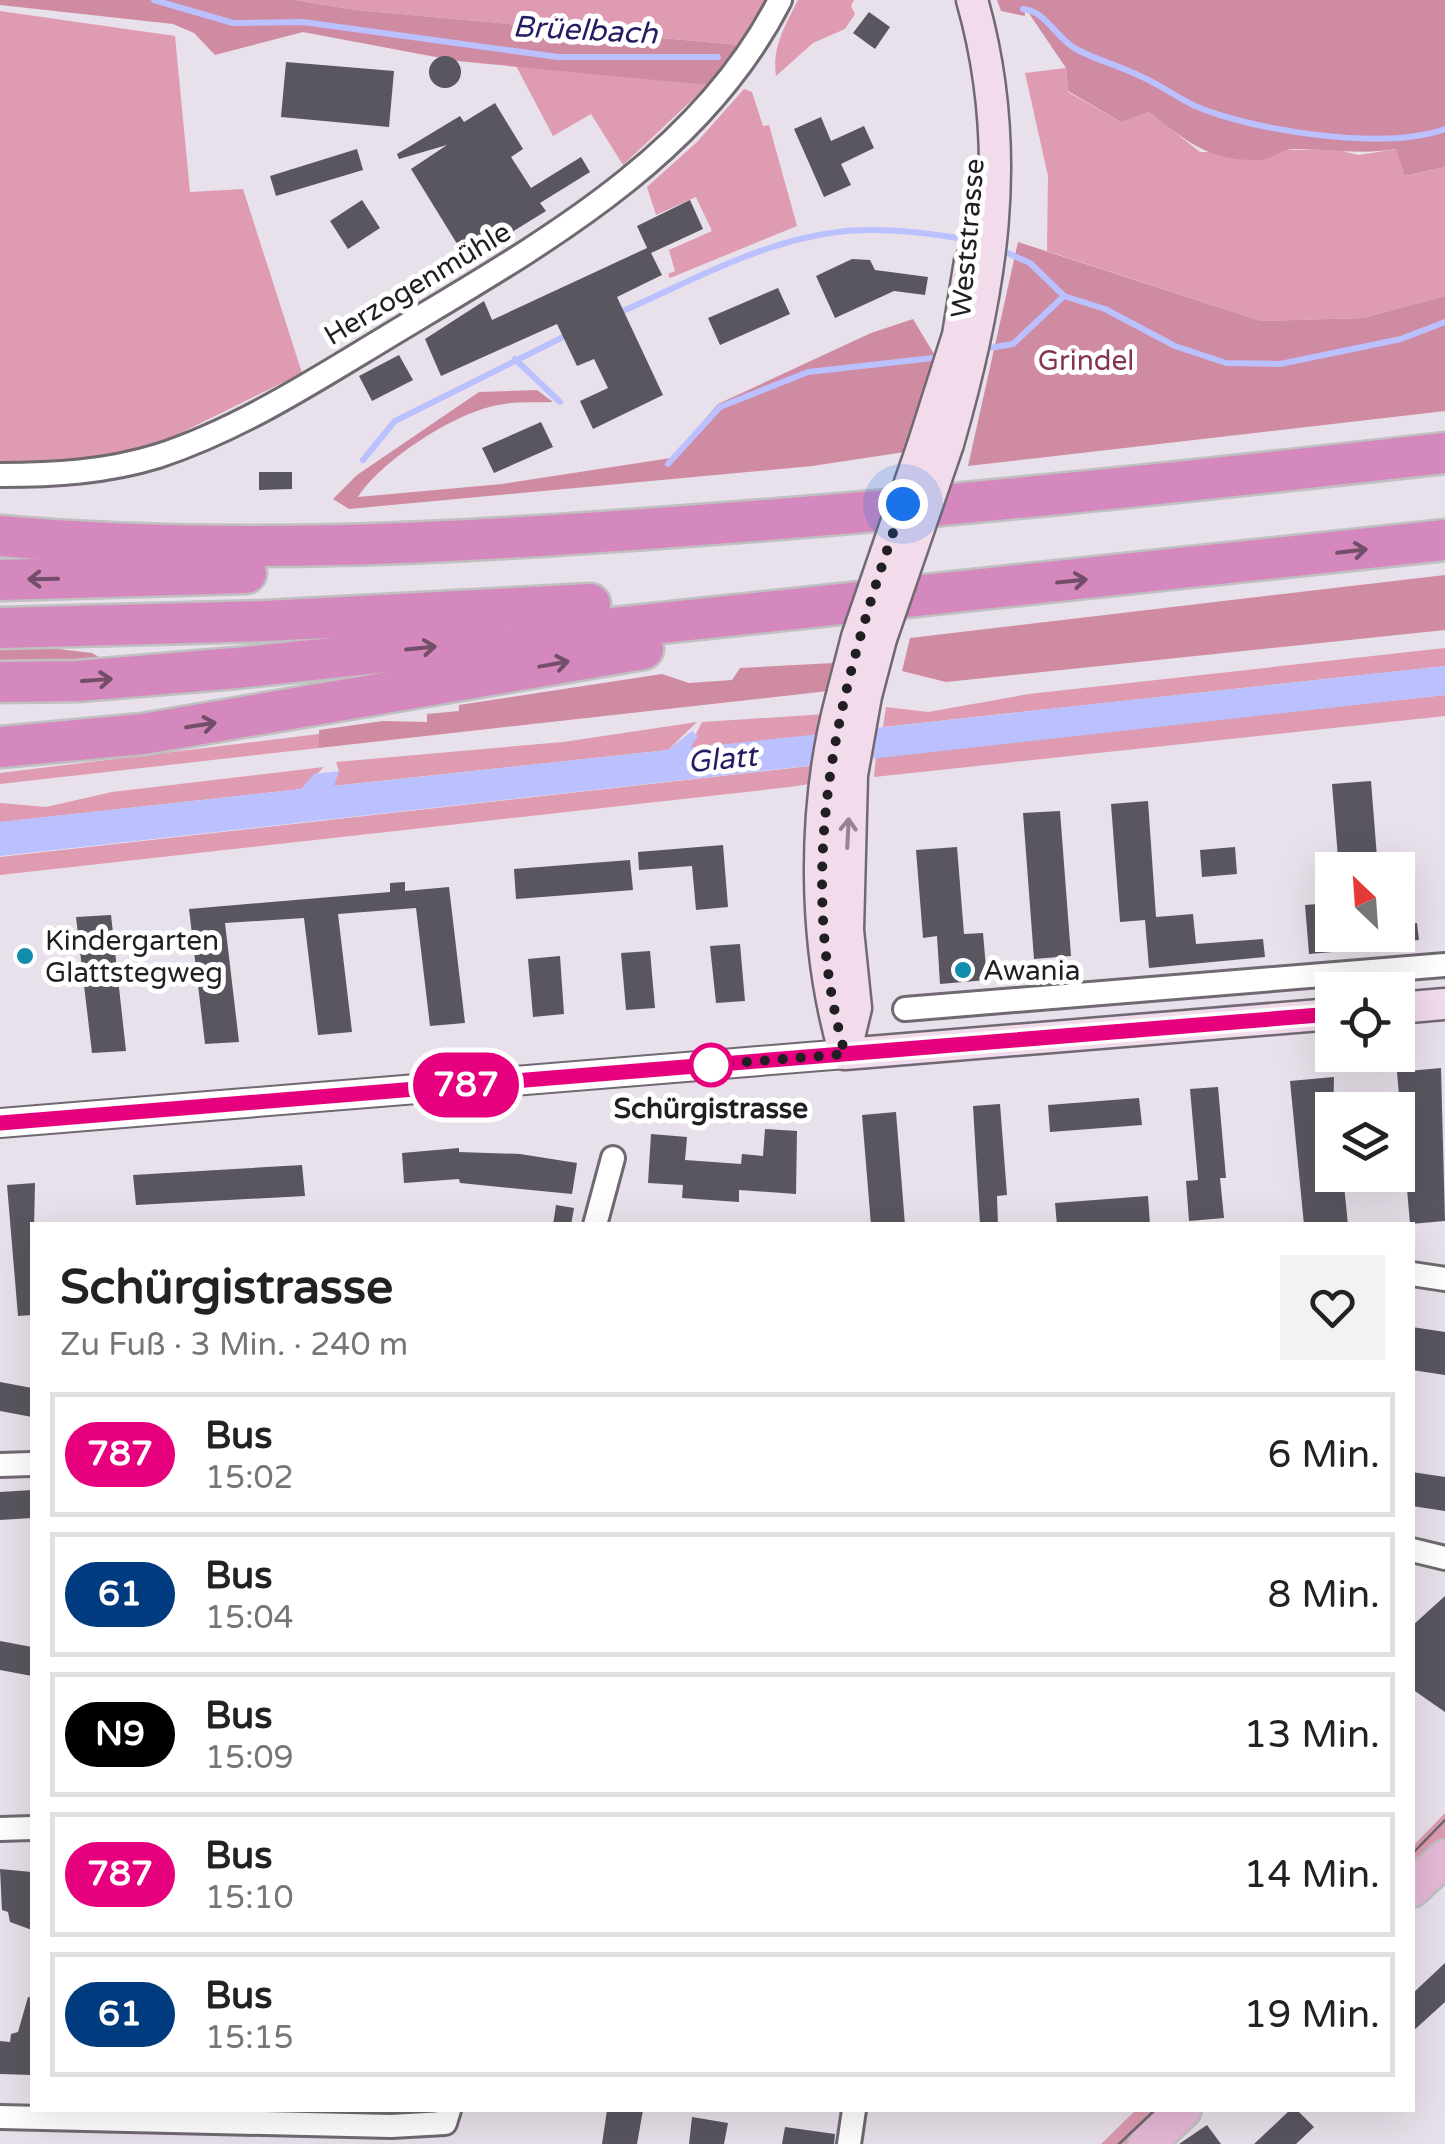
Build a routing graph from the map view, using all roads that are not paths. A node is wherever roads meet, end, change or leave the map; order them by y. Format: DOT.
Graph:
graph roads {
  1 [pos="780,0"];
  2 [pos="954,0"];
  3 [pos="972,0"];
  4 [pos="986,201"];
  5 [pos="1445,453"];
  6 [pos="0,475"];
  7 [pos="1445,475"];
  8 [pos="0,536"];
  9 [pos="1445,540"];
  10 [pos="0,580"];
  11 [pos="975,590"];
  12 [pos="919,596"];
  13 [pos="0,628"];
  14 [pos="0,682"];
  15 [pos="0,747"];
  16 [pos="1445,965"];
  17 [pos="1445,1004"];
  18 [pos="1415,1007"];
  19 [pos="906,1009"];
  20 [pos="1315,1015"];
  21 [pos="845,1054"];
  22 [pos="0,1123"];
  23 [pos="613,1158"];
  24 [pos="596,1222"];
  25 [pos="1415,1274"];
  26 [pos="1445,1279"];
  27 [pos="30,1464"];
  28 [pos="0,1465"];
  29 [pos="1415,1551"];
  30 [pos="1445,1558"];
  31 [pos="30,1828"];
  32 [pos="0,1829"];
  33 [pos="1445,1858"];
  34 [pos="1415,1886"];
  35 [pos="854,2112"];
  36 [pos="1180,2112"];
  37 [pos="0,2117"];
  38 [pos="447,2117"];
  39 [pos="848,2144"];
  40 [pos="1147,2144"];
  1 -- 6 [label="street, Herzogenmühle"];
  2 -- 4 [label="main road, Weststrasse"];
  3 -- 4 [label="main road, Weststrasse"];
  4 -- 21 [label="main road, Weststrasse, bridge"];
  5 -- 8 [label="highway"];
  7 -- 10 [label="highway, one-way"];
  11 -- 9 [label="highway, one-way"];
  11 -- 12 [label="highway"];
  11 -- 13 [label="highway"];
  14 -- 12 [label="highway, one-way"];
  15 -- 12 [label="highway, one-way"];
  16 -- 19 [label="street"];
  17 -- 18 [label="main road"];
  20 -- 21 [label="main road"];
  21 -- 22 [label="street"];
  23 -- 24 [label="street"];
  25 -- 26 [label="street"];
  27 -- 28 [label="street"];
  29 -- 30 [label="street"];
  31 -- 32 [label="street"];
  33 -- 34 [label="main road"];
  35 -- 39 [label="street"];
  36 -- 40 [label="main road"];
  37 -- 38 [label="street"];
}
